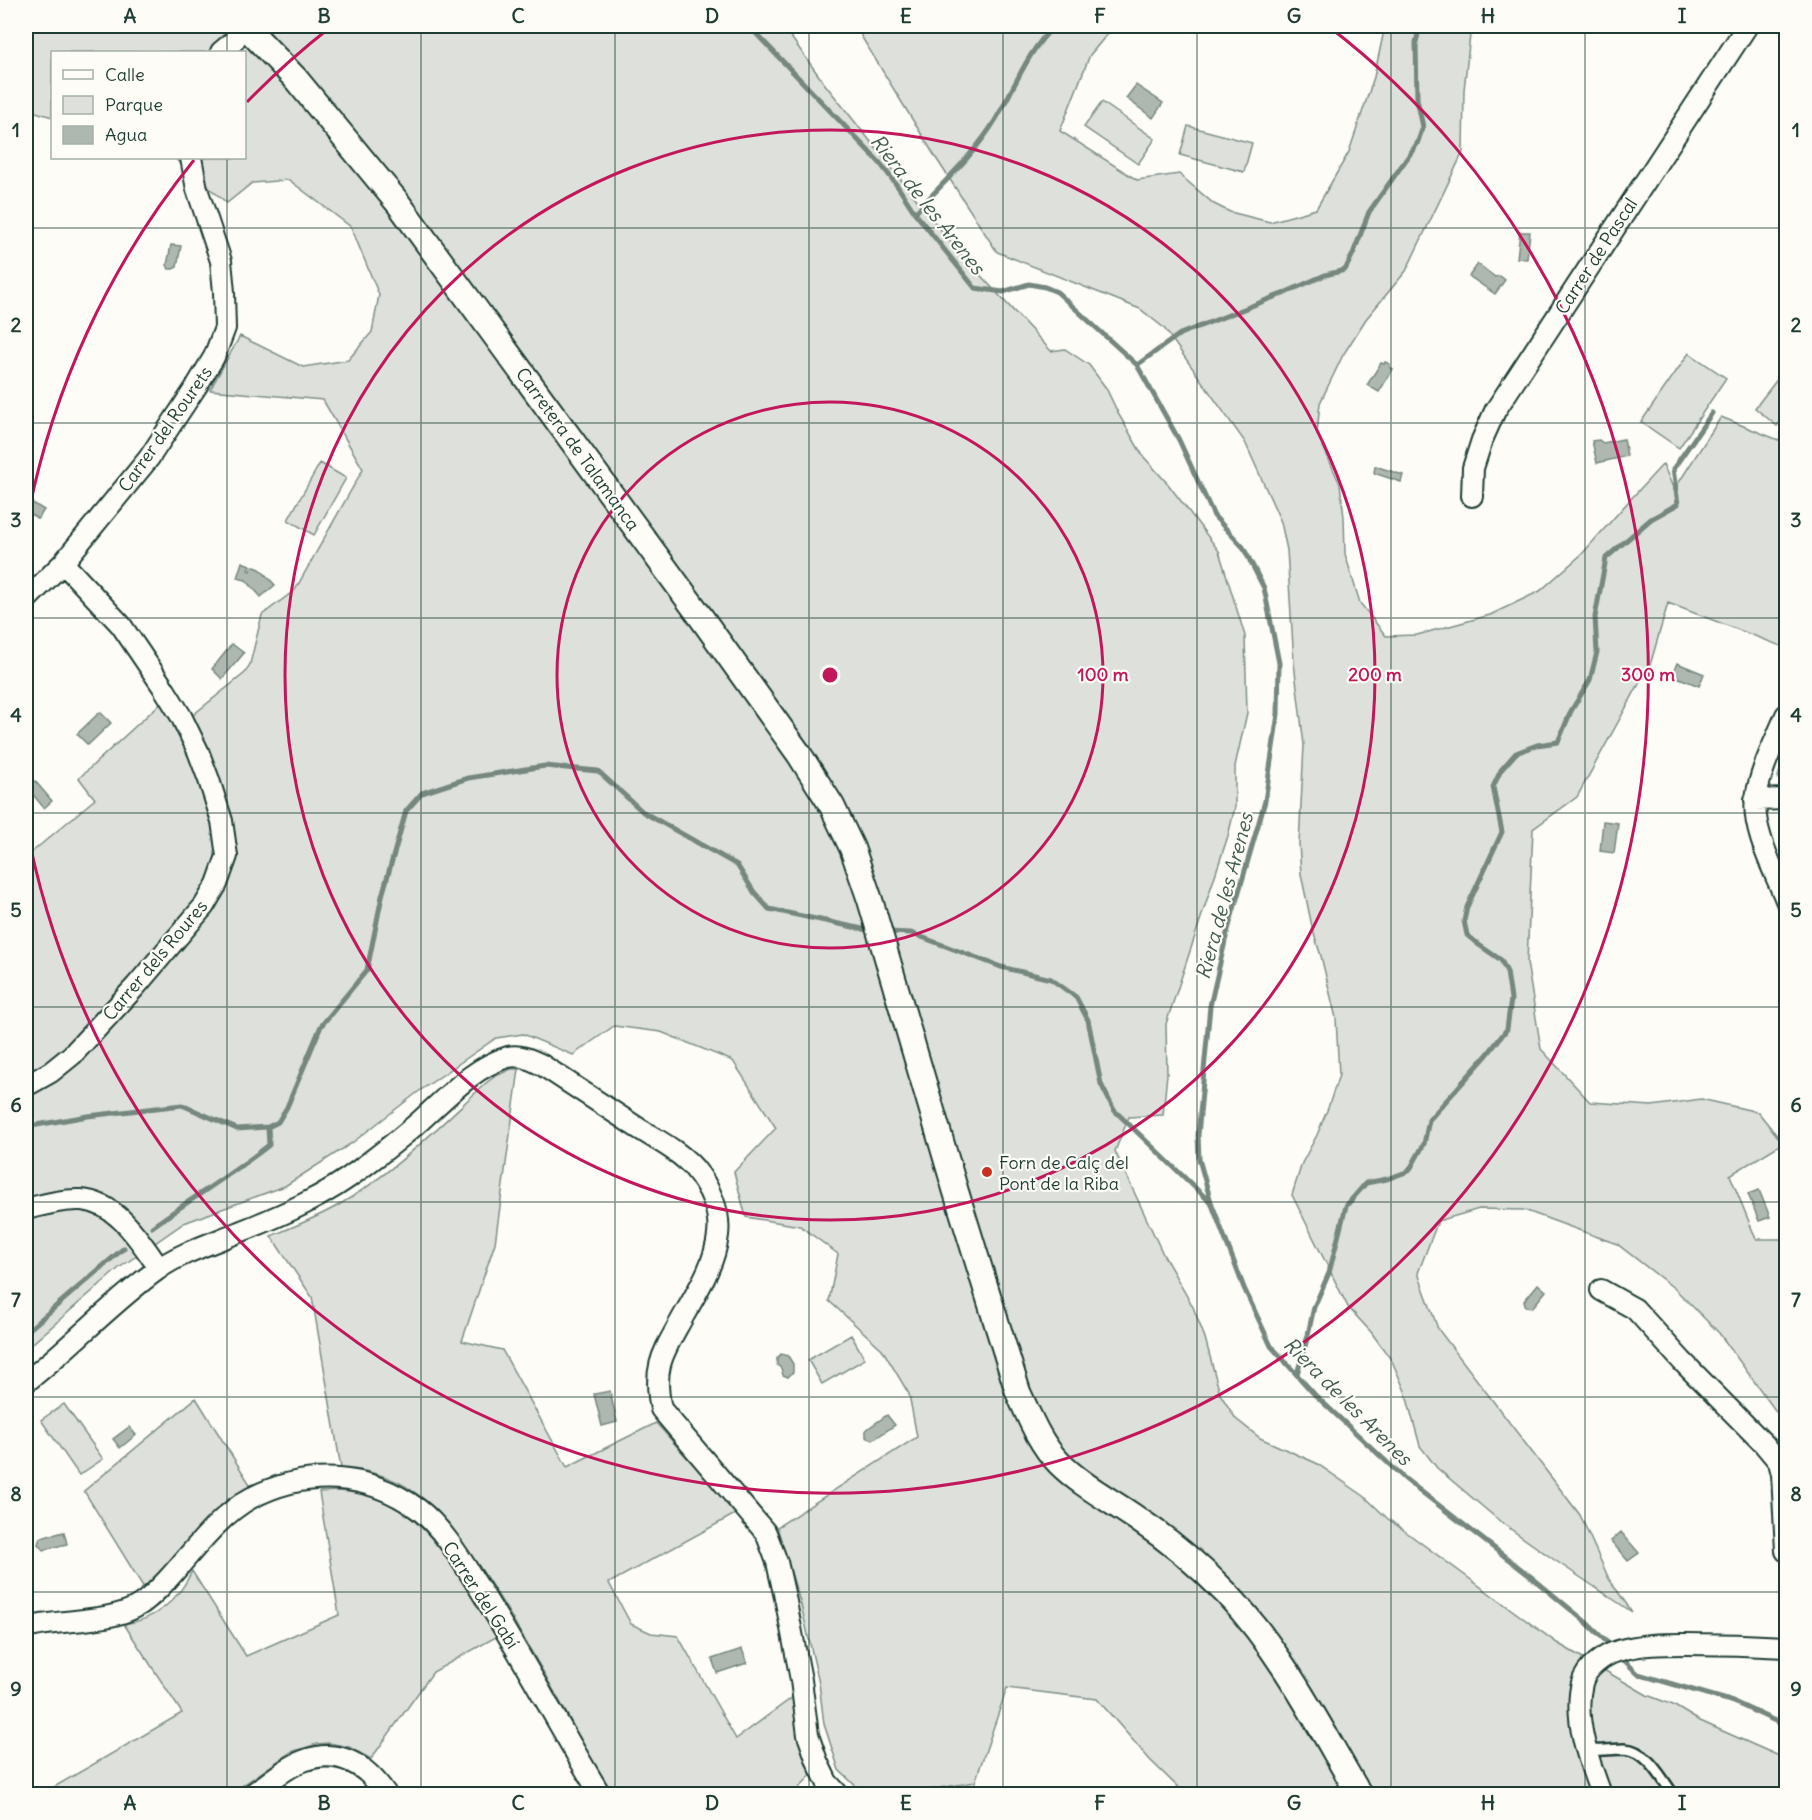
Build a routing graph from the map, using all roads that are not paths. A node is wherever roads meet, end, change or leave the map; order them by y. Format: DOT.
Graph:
graph roads {
  1 [pos="243,26"];
  2 [pos="1747,26"];
  3 [pos="222,51"];
  4 [pos="191,159"];
  5 [pos="1472,496"];
  6 [pos="63,563"];
  7 [pos="26,600"];
  8 [pos="1786,716"];
  9 [pos="1786,799"];
  10 [pos="1755,800"];
  11 [pos="1786,900"];
  12 [pos="26,1086"];
  13 [pos="26,1209"];
  14 [pos="159,1268"];
  15 [pos="1601,1290"];
  16 [pos="26,1382"];
  17 [pos="1786,1551"];
  18 [pos="26,1628"];
  19 [pos="1786,1647"];
  20 [pos="1586,1750"];
  21 [pos="252,1794"];
  22 [pos="386,1794"];
  23 [pos="600,1794"];
  24 [pos="838,1794"];
  25 [pos="1359,1794"];
  26 [pos="1601,1794"];
  27 [pos="1673,1794"];
  1 -- 3 [label="street"];
  1 -- 25 [label="street, Carretera de Talamanca"];
  2 -- 5 [label="street, Carrer de Pascal"];
  4 -- 6 [label="street, Carrer del Rourets"];
  6 -- 7 [label="street, Carrer del Rourets"];
  6 -- 12 [label="street, Carrer dels Roures"];
  8 -- 10 [label="street"];
  9 -- 10 [label="street"];
  10 -- 11 [label="street"];
  13 -- 14 [label="street"];
  14 -- 16 [label="street"];
  14 -- 24 [label="street"];
  15 -- 17 [label="street"];
  18 -- 23 [label="street, Carrer del Gabí"];
  19 -- 20 [label="street"];
  20 -- 26 [label="street"];
  20 -- 27 [label="lane"];
  21 -- 22 [label="street"];
}
